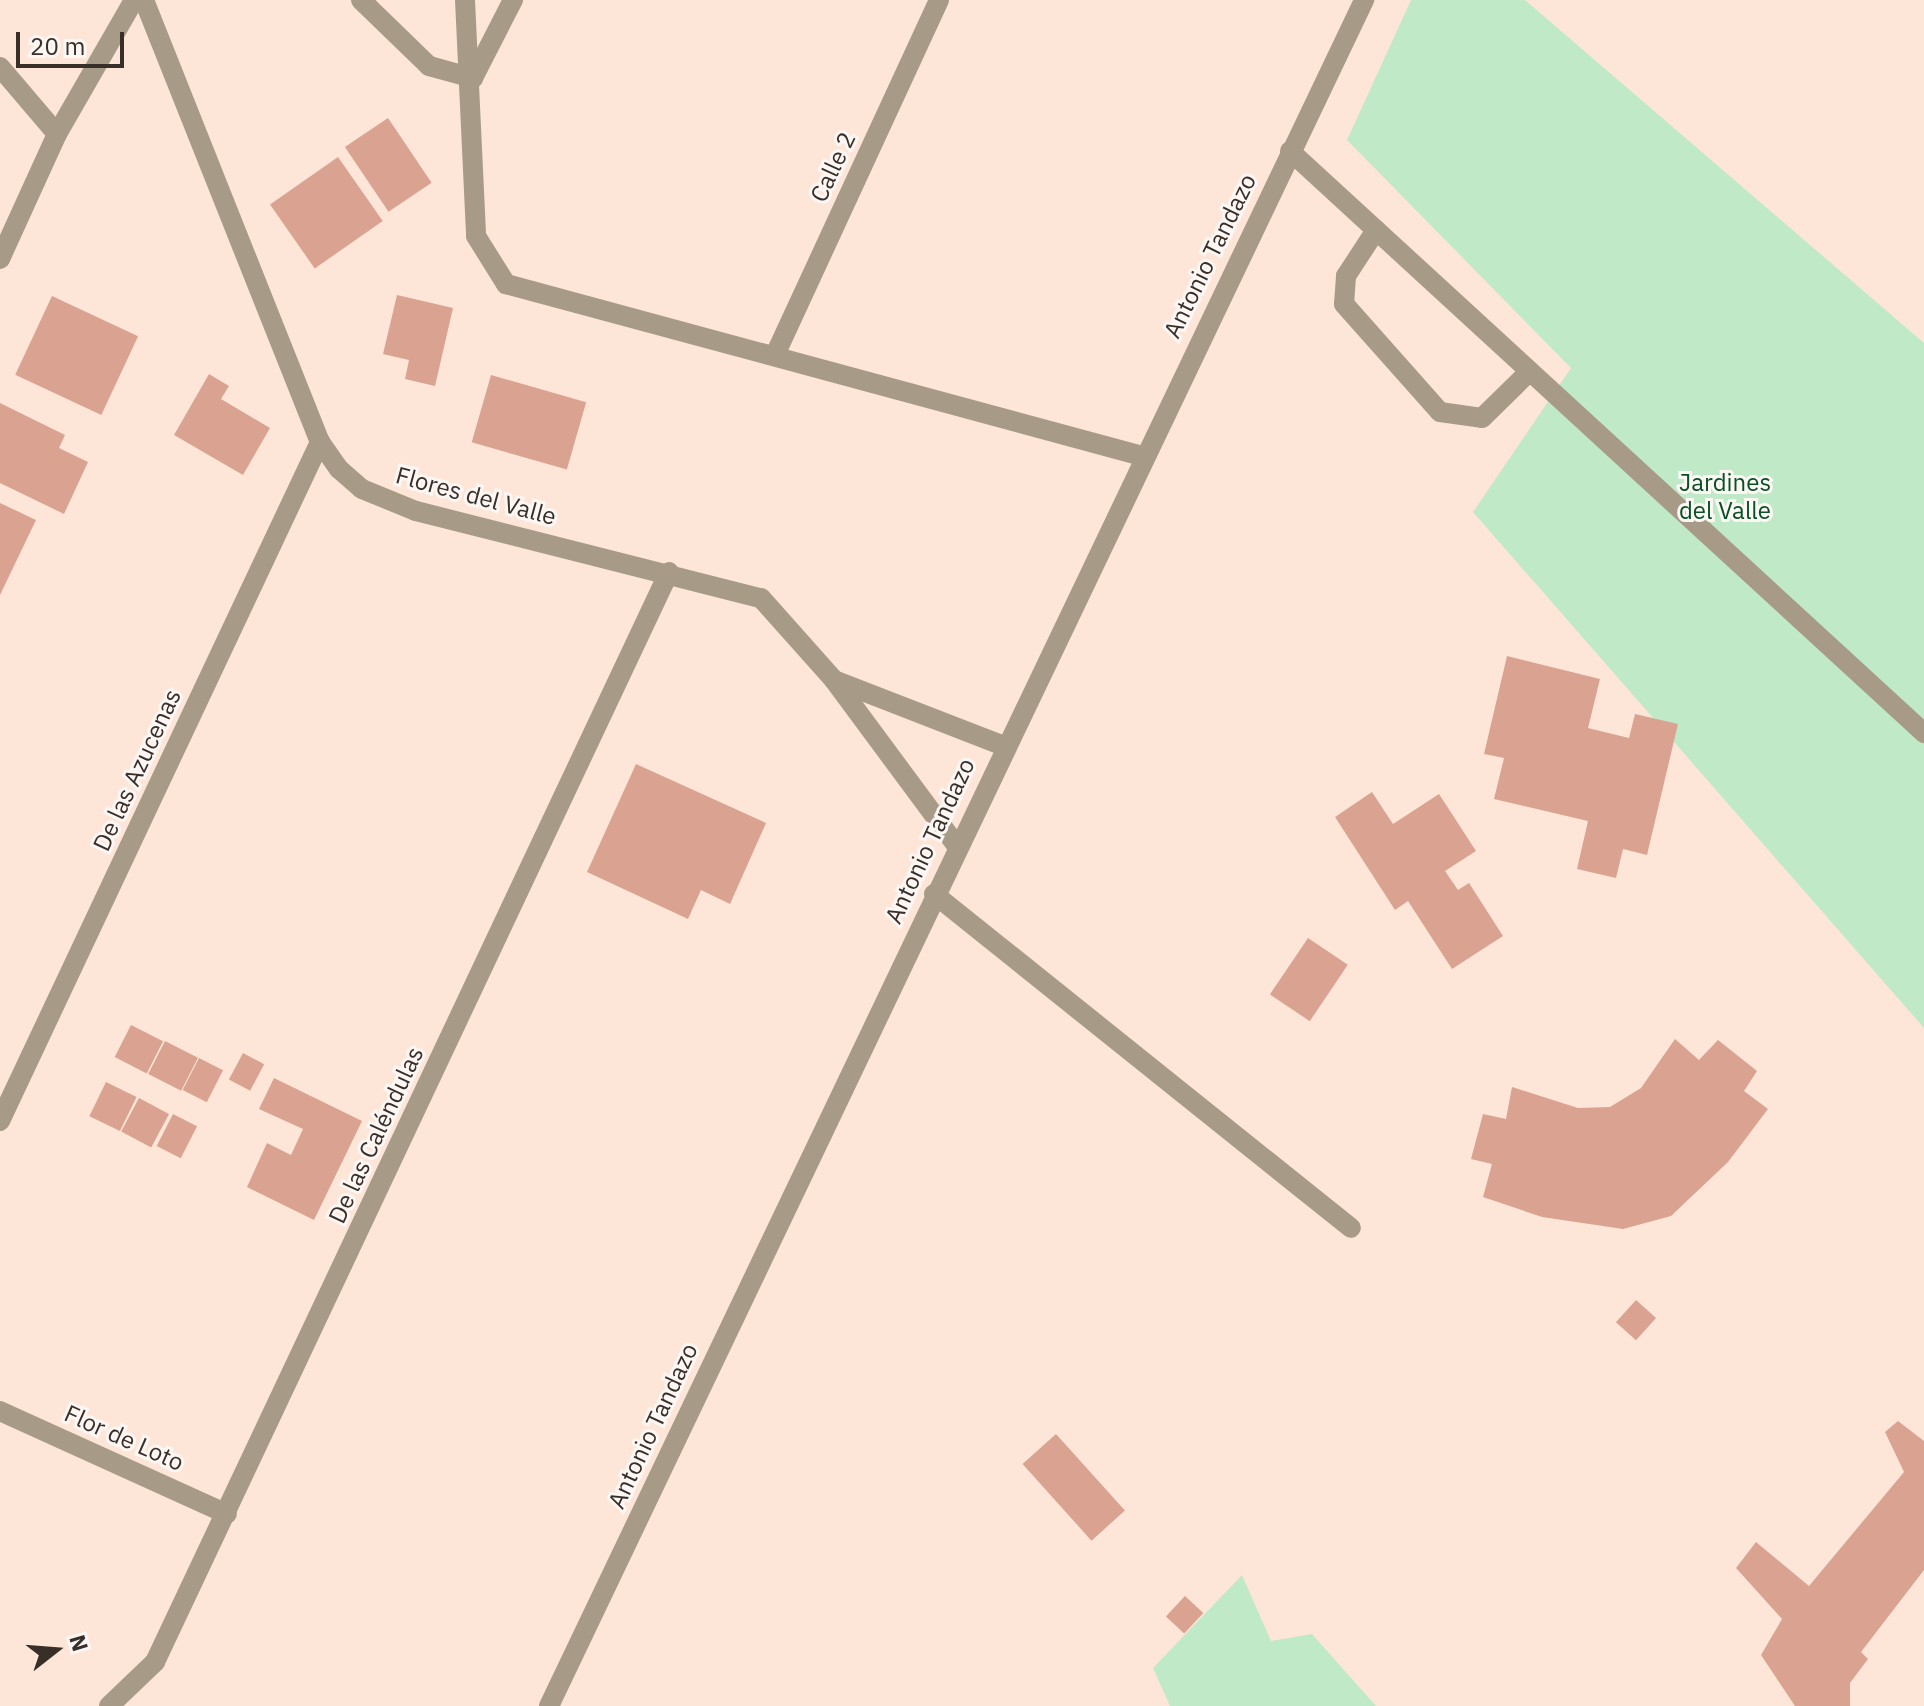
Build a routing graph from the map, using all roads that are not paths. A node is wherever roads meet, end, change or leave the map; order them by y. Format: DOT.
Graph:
graph roads {
  1 [pos="134,0"];
  2 [pos="144,0"];
  3 [pos="361,0"];
  4 [pos="465,0"];
  5 [pos="513,0"];
  6 [pos="939,0"];
  7 [pos="1364,0"];
  8 [pos="0,67"];
  9 [pos="473,78"];
  10 [pos="57,134"];
  11 [pos="1290,151"];
  12 [pos="1376,230"];
  13 [pos="0,259"];
  14 [pos="775,355"];
  15 [pos="1530,371"];
  16 [pos="320,442"];
  17 [pos="1142,456"];
  18 [pos="669,572"];
  19 [pos="834,680"];
  20 [pos="1924,733"];
  21 [pos="1004,746"];
  22 [pos="957,846"];
  23 [pos="934,894"];
  24 [pos="0,1121"];
  25 [pos="1351,1228"];
  26 [pos="0,1411"];
  27 [pos="227,1514"];
  28 [pos="109,1706"];
  29 [pos="549,1706"];
  1 -- 10 [label="street"];
  2 -- 16 [label="street, Flores del Valle"];
  3 -- 9 [label="street"];
  4 -- 9 [label="street"];
  5 -- 9 [label="street"];
  6 -- 14 [label="street, Calle 2"];
  7 -- 11 [label="street, Antonio Tandazo"];
  8 -- 10 [label="street"];
  9 -- 14 [label="street"];
  10 -- 13 [label="street"];
  11 -- 12 [label="street"];
  11 -- 17 [label="street, Antonio Tandazo"];
  12 -- 15 [label="street"];
  12 -- 15 [label="street"];
  14 -- 17 [label="street"];
  15 -- 20 [label="street"];
  16 -- 18 [label="street, Flores del Valle"];
  16 -- 24 [label="street, De las Azucenas"];
  17 -- 21 [label="street, Antonio Tandazo"];
  18 -- 19 [label="street, Flores del Valle"];
  18 -- 27 [label="street, De las Caléndulas"];
  19 -- 21 [label="street, Flores del Valle"];
  19 -- 22 [label="street, Flores del Valle"];
  21 -- 22 [label="street, Antonio Tandazo"];
  22 -- 23 [label="street, Antonio Tandazo"];
  23 -- 25 [label="street"];
  23 -- 29 [label="street, Antonio Tandazo"];
  26 -- 27 [label="street, Flor de Loto"];
  27 -- 28 [label="street, De las Caléndulas"];
}
